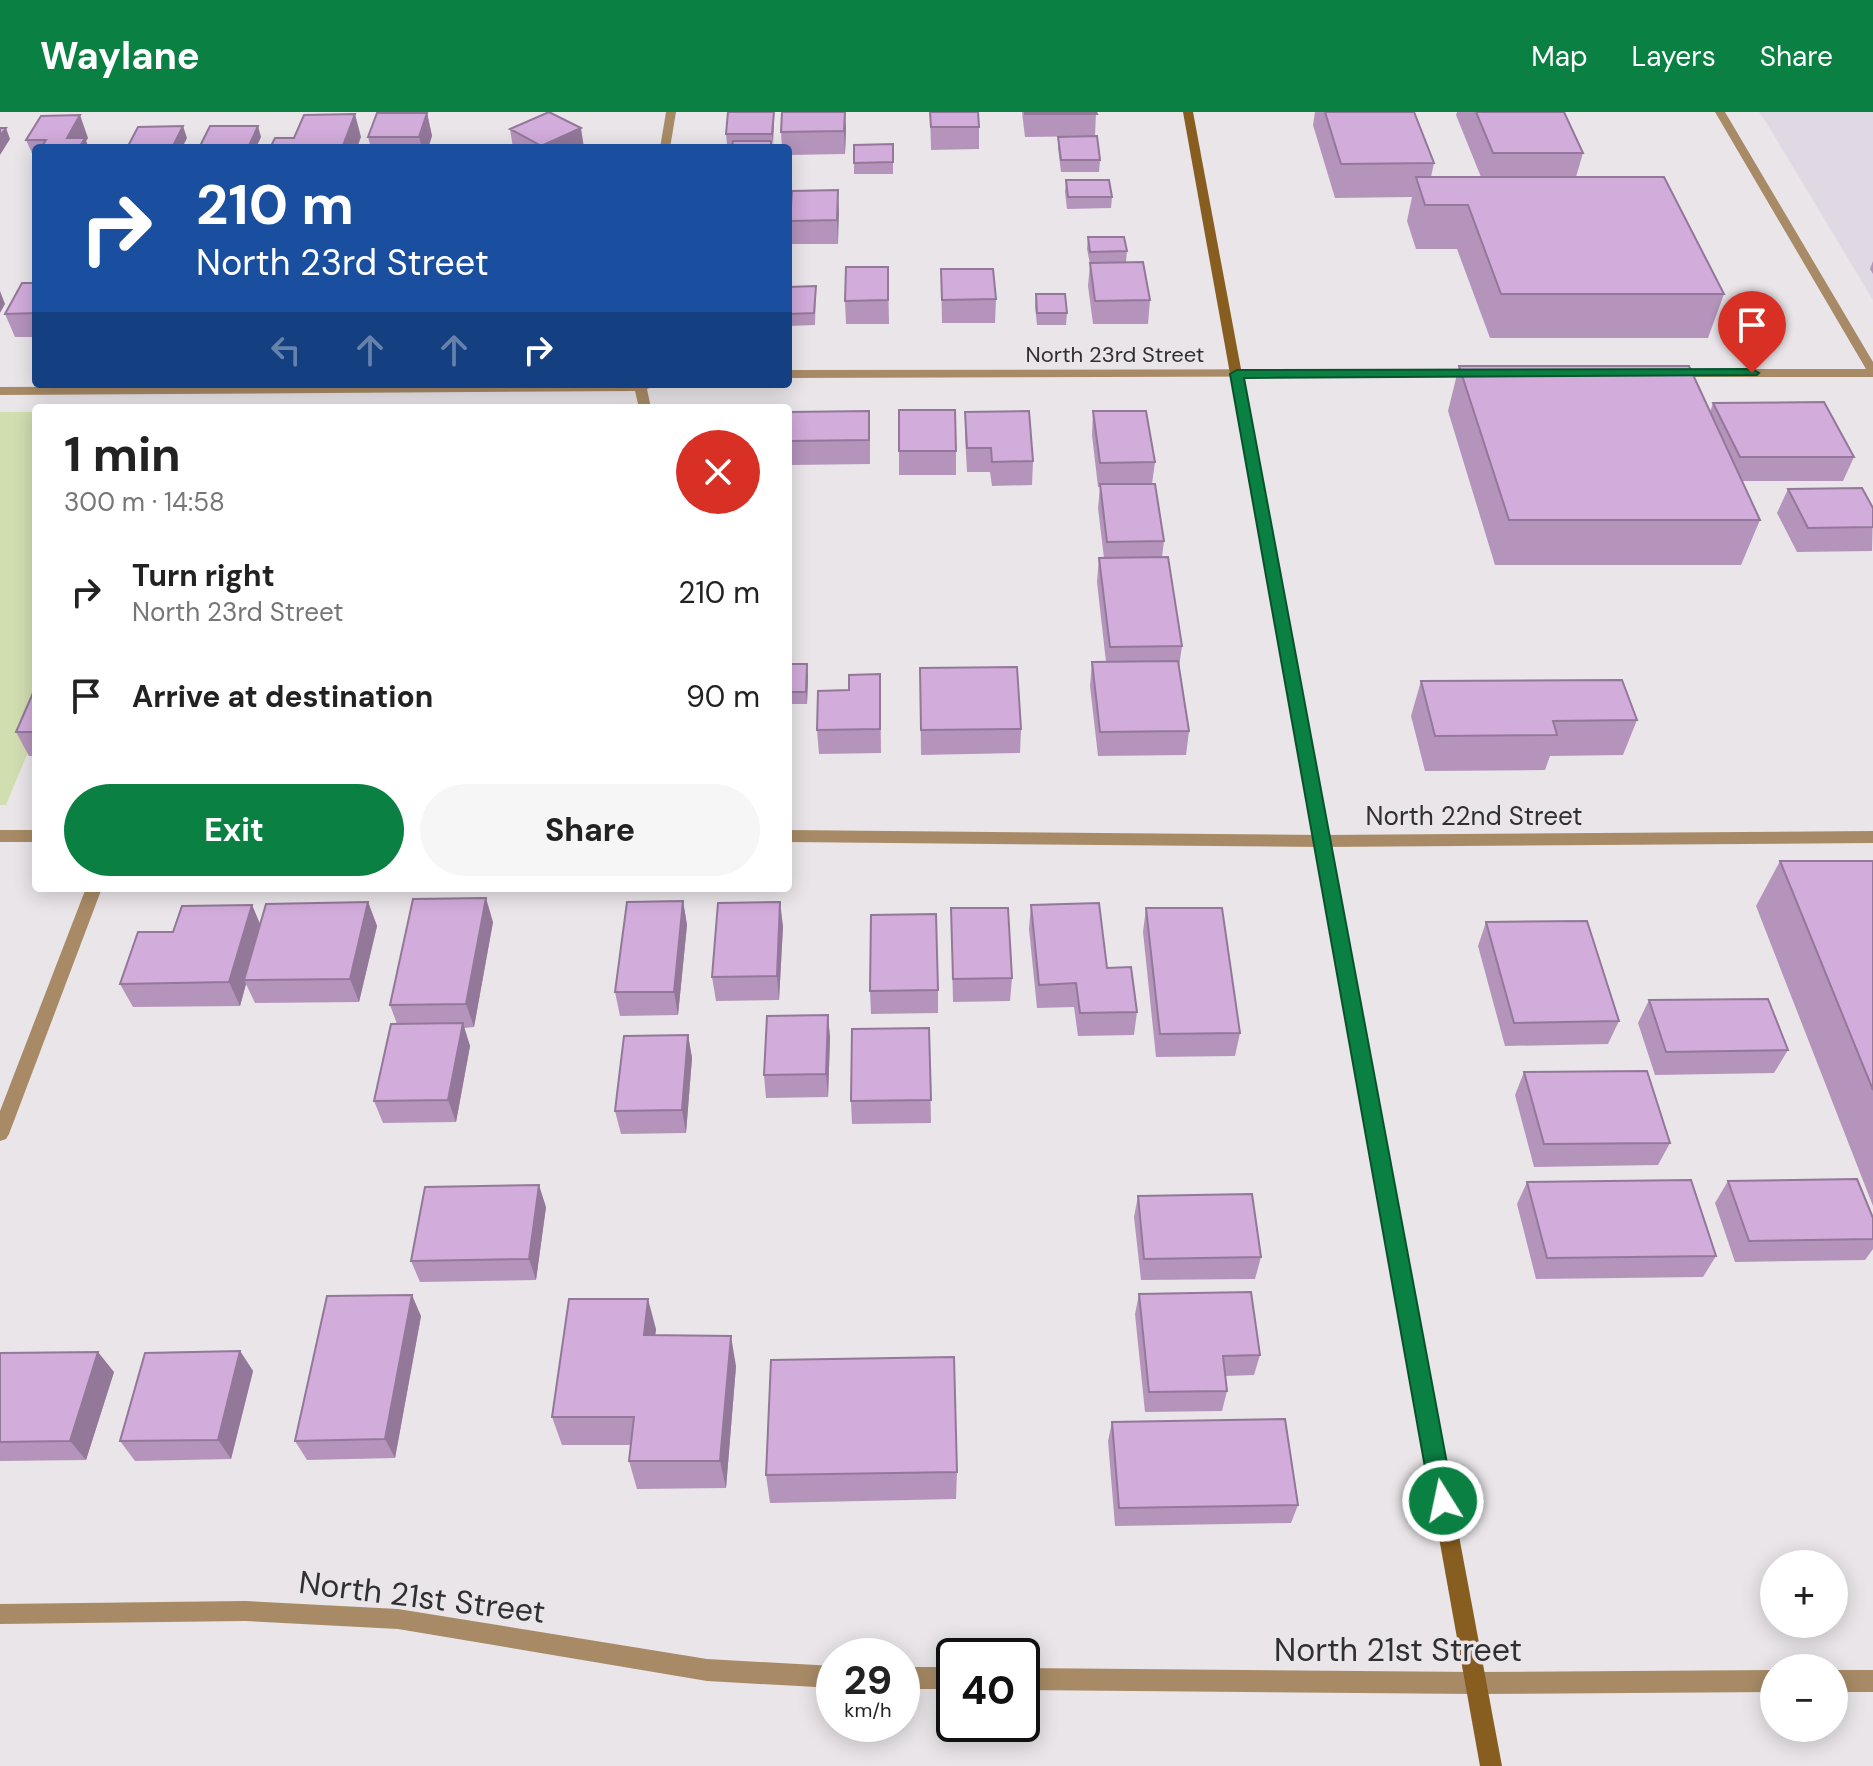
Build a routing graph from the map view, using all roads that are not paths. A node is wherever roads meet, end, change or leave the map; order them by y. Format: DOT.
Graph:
graph roads {
  1 [pos="671,112"];
  2 [pos="1188,112"];
  3 [pos="1720,112"];
  4 [pos="666,144"];
  5 [pos="1873,372"];
  6 [pos="1485,373"];
  7 [pos="1656,373"];
  8 [pos="792,374"];
  9 [pos="1237,374"];
  10 [pos="322,388"];
  11 [pos="0,391"];
  12 [pos="0,836"];
  13 [pos="32,836"];
  14 [pos="792,836"];
  15 [pos="1873,837"];
  16 [pos="1323,841"];
  17 [pos="92,892"];
  18 [pos="0,1134"];
  19 [pos="0,1614"];
  20 [pos="816,1676"];
  21 [pos="1040,1679"];
  22 [pos="1760,1681"];
  23 [pos="1848,1681"];
  24 [pos="1873,1681"];
  25 [pos="1475,1683"];
  26 [pos="1491,1766"];
  1 -- 4 [label="street"];
  2 -- 9 [label="street"];
  3 -- 5 [label="street"];
  5 -- 7 [label="street"];
  6 -- 9 [label="street, North 23rd Street"];
  8 -- 9 [label="street, North 23rd Street"];
  9 -- 16 [label="street"];
  10 -- 11 [label="street"];
  12 -- 13 [label="street"];
  14 -- 16 [label="street, North 22nd Street"];
  15 -- 16 [label="street, North 22nd Street"];
  16 -- 25 [label="street"];
  17 -- 18 [label="street"];
  19 -- 20 [label="street, North 21st Street"];
  21 -- 25 [label="street, North 21st Street"];
  22 -- 25 [label="street, North 21st Street"];
  23 -- 24 [label="street"];
  25 -- 26 [label="street"];
}
